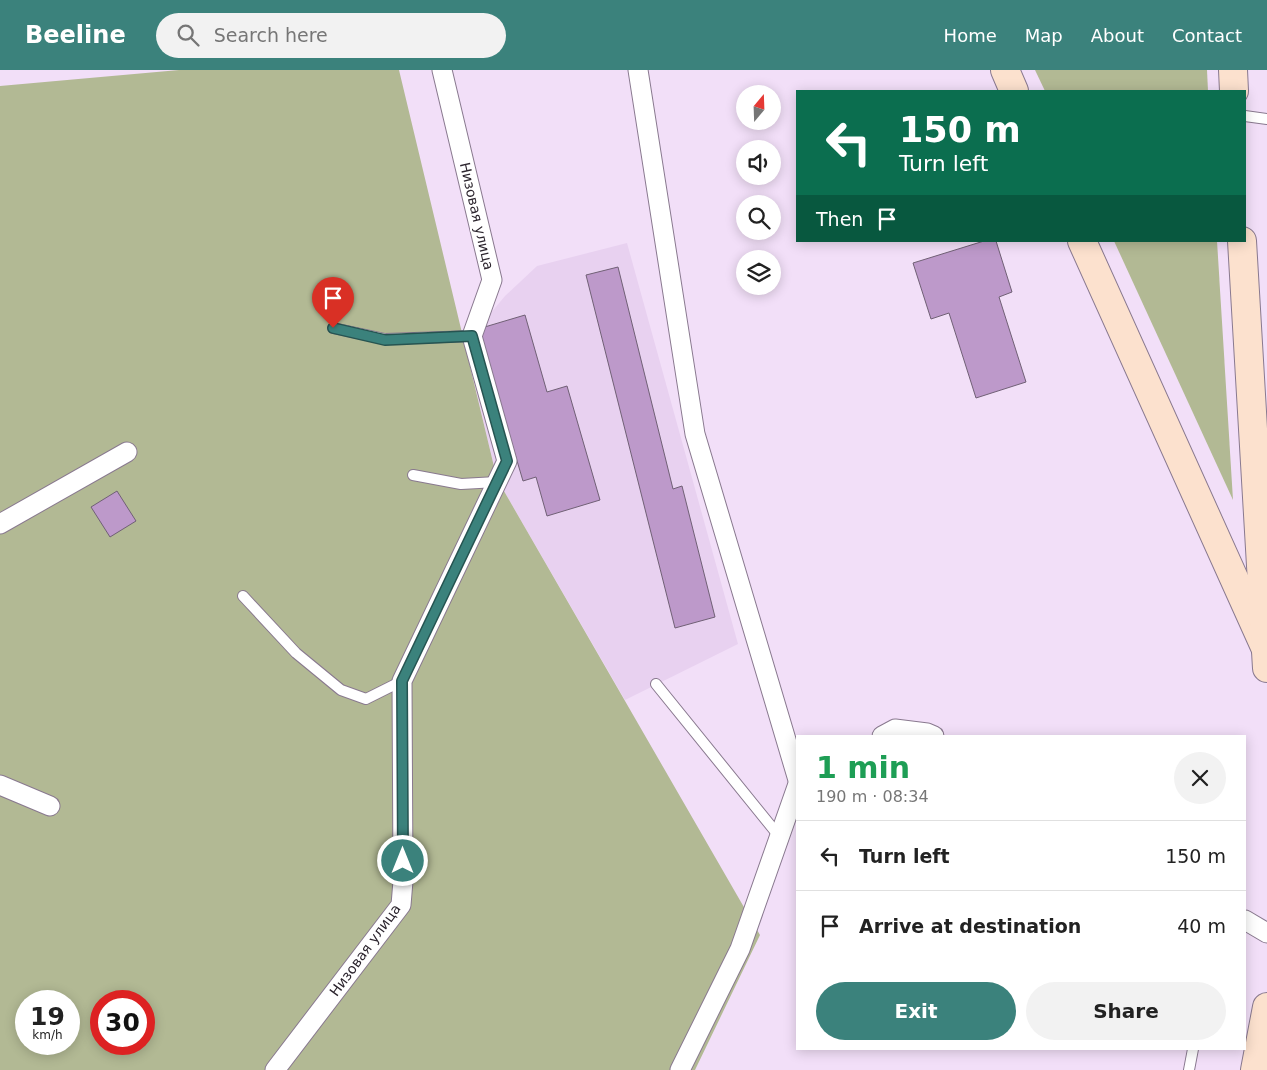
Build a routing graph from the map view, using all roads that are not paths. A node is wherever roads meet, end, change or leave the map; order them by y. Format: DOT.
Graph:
graph roads {
  1 [pos="442,70"];
  2 [pos="638,70"];
  3 [pos="1005,70"];
  4 [pos="1233,70"];
  5 [pos="1014,90"];
  6 [pos="1234,90"];
  7 [pos="1246,116"];
  8 [pos="1267,119"];
  9 [pos="1082,242"];
  10 [pos="1242,242"];
  11 [pos="333,328"];
  12 [pos="472,336"];
  13 [pos="127,452"];
  14 [pos="413,475"];
  15 [pos="497,482"];
  16 [pos="0,524"];
  17 [pos="243,596"];
  18 [pos="1266,658"];
  19 [pos="402,681"];
  20 [pos="656,684"];
  21 [pos="884,735"];
  22 [pos="932,735"];
  23 [pos="796,775"];
  24 [pos="0,785"];
  25 [pos="796,788"];
  26 [pos="50,806"];
  27 [pos="779,836"];
  28 [pos="1246,921"];
  29 [pos="1267,933"];
  30 [pos="1267,1007"];
  31 [pos="1193,1050"];
  32 [pos="275,1070"];
  33 [pos="680,1070"];
  34 [pos="1190,1070"];
  35 [pos="1255,1070"];
  1 -- 12 [label="street, Низовая улица"];
  2 -- 23 [label="street"];
  3 -- 5 [label="main road"];
  4 -- 6 [label="main road"];
  7 -- 8 [label="lane"];
  9 -- 18 [label="main road"];
  10 -- 18 [label="main road"];
  11 -- 12 [label="lane"];
  12 -- 15 [label="street, Низовая улица"];
  13 -- 16 [label="street"];
  14 -- 15 [label="lane"];
  15 -- 19 [label="street, Низовая улица"];
  17 -- 19 [label="lane"];
  19 -- 32 [label="street, Низовая улица"];
  20 -- 27 [label="lane"];
  21 -- 22 [label="street"];
  24 -- 26 [label="street"];
  25 -- 27 [label="street"];
  27 -- 33 [label="street"];
  28 -- 29 [label="street"];
  30 -- 35 [label="main road"];
  31 -- 34 [label="lane"];
}
